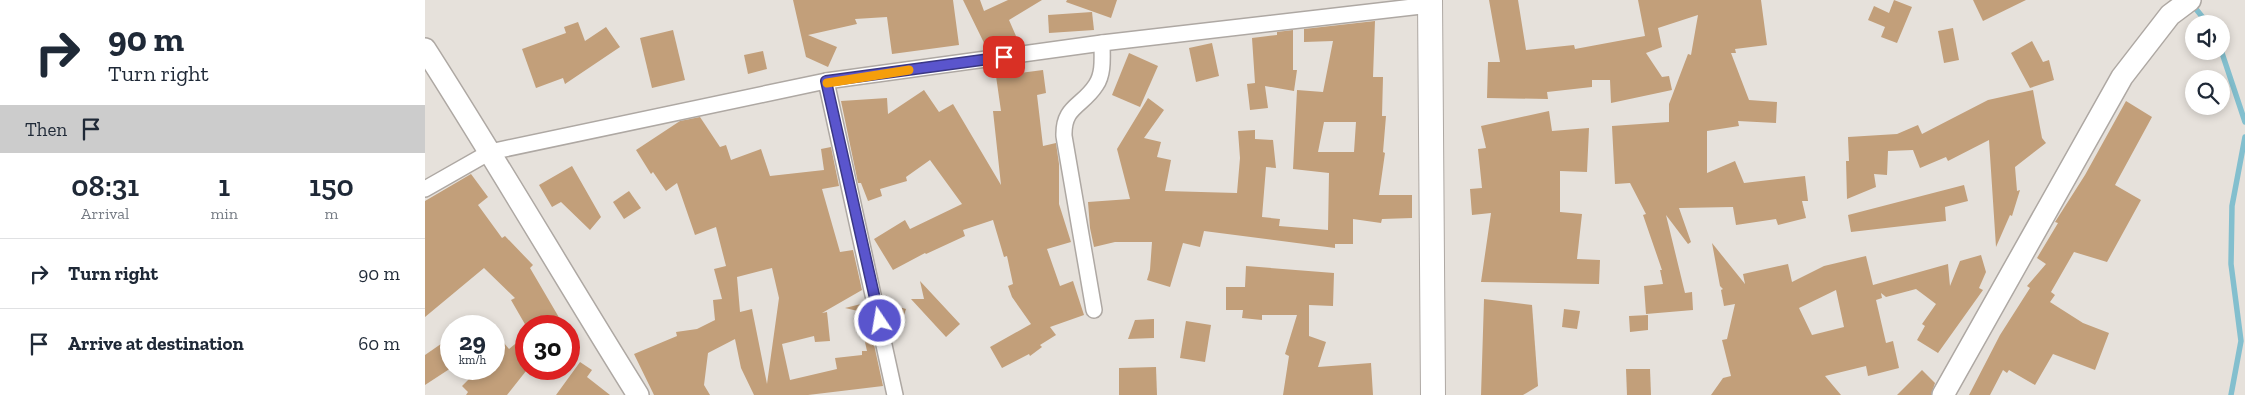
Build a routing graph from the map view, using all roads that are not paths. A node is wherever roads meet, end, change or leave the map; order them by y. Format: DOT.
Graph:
graph roads {
  1 [pos="2190,0"];
  2 [pos="1430,2"];
  3 [pos="1102,43"];
  4 [pos="425,49"];
  5 [pos="826,81"];
  6 [pos="491,152"];
  7 [pos="425,189"];
  8 [pos="1094,310"];
  9 [pos="638,395"];
  10 [pos="895,395"];
  11 [pos="1433,395"];
  12 [pos="1943,395"];
  1 -- 12 [label="main road"];
  2 -- 3 [label="street"];
  2 -- 11 [label="main road"];
  3 -- 5 [label="street"];
  3 -- 8 [label="street"];
  4 -- 6 [label="main road"];
  5 -- 6 [label="street"];
  5 -- 10 [label="street"];
  6 -- 7 [label="street"];
  6 -- 9 [label="main road"];
}
